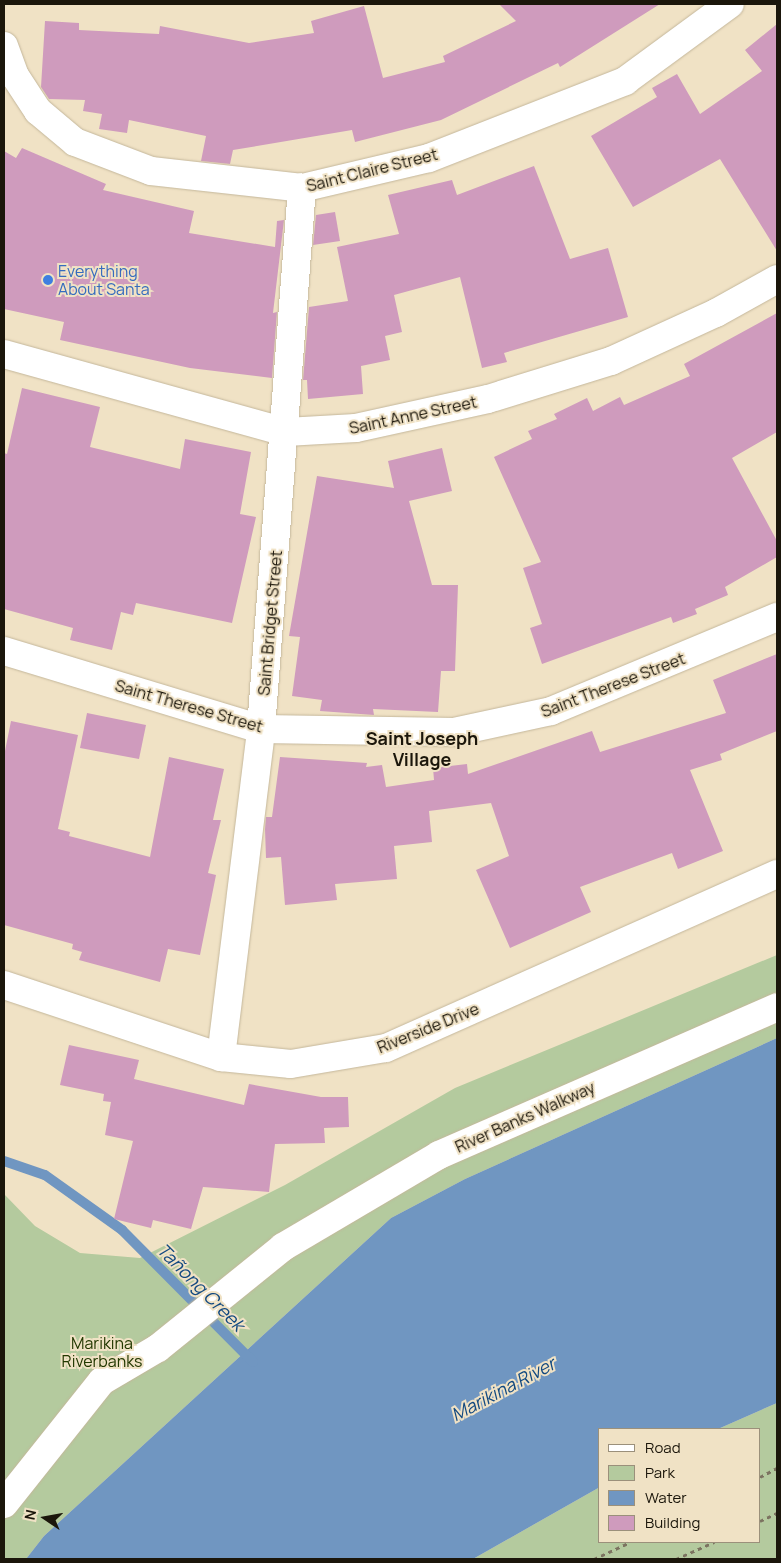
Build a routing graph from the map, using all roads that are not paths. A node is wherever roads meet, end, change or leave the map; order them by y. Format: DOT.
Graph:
graph roads {
  1 [pos="730,4"];
  2 [pos="4,46"];
  3 [pos="302,188"];
  4 [pos="777,279"];
  5 [pos="4,354"];
  6 [pos="286,432"];
  7 [pos="777,617"];
  8 [pos="4,651"];
  9 [pos="261,729"];
  10 [pos="777,874"];
  11 [pos="4,985"];
  12 [pos="777,1006"];
  13 [pos="221,1057"];
  14 [pos="4,1504"];
  1 -- 3 [label="street, Saint Claire Street"];
  2 -- 3 [label="street, Saint Claire Street"];
  3 -- 6 [label="street, Saint Bridget Street"];
  4 -- 6 [label="street, Saint Anne Street"];
  5 -- 6 [label="street, Saint Anne Street"];
  6 -- 9 [label="street, Saint Bridget Street"];
  7 -- 9 [label="street, Saint Therese Street"];
  8 -- 9 [label="street, Saint Therese Street"];
  9 -- 13 [label="street, Saint Bridget Street"];
  10 -- 13 [label="street, Riverside Drive"];
  11 -- 13 [label="street, Riverside Drive"];
  12 -- 14 [label="street, River Banks Walkway"];
}
